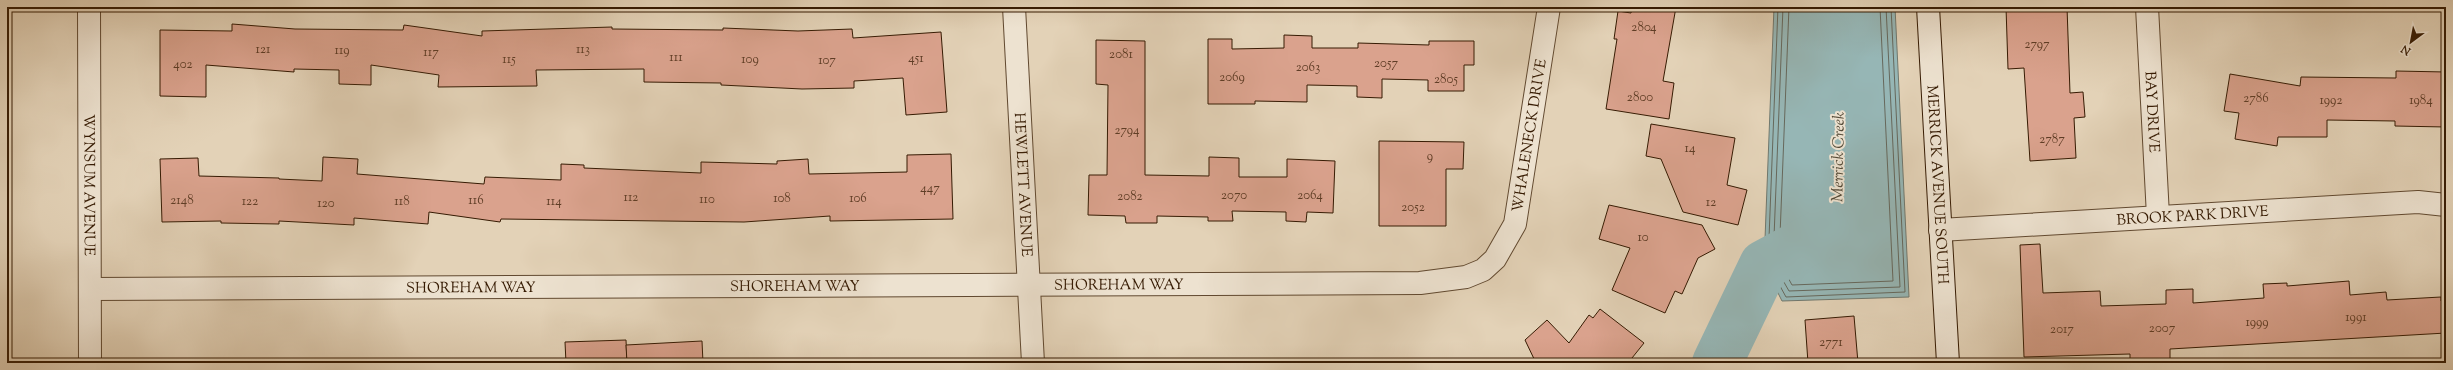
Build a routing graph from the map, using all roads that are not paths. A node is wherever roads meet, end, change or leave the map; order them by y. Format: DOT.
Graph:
graph roads {
  1 [pos="88,7"];
  2 [pos="1014,7"];
  3 [pos="1549,7"];
  4 [pos="1928,7"];
  5 [pos="2147,7"];
  6 [pos="2446,205"];
  7 [pos="2158,216"];
  8 [pos="1940,230"];
  9 [pos="1495,259"];
  10 [pos="1028,284"];
  11 [pos="90,289"];
  12 [pos="90,363"];
  13 [pos="1033,363"];
  14 [pos="1948,363"];
  1 -- 11 [label="street, WYNSUM AVENUE"];
  2 -- 10 [label="street, HEWLETT AVENUE"];
  3 -- 9 [label="street, WHALENECK DRIVE"];
  4 -- 8 [label="street, MERRICK AVENUE SOUTH"];
  5 -- 7 [label="street, BAY DRIVE"];
  6 -- 7 [label="street, BROOK PARK DRIVE"];
  7 -- 8 [label="street, BROOK PARK DRIVE"];
  8 -- 14 [label="street, MERRICK AVENUE SOUTH"];
  9 -- 10 [label="street, SHOREHAM WAY"];
  10 -- 11 [label="street, SHOREHAM WAY"];
  10 -- 13 [label="street, HEWLETT AVENUE"];
  11 -- 12 [label="street, WYNSUM AVENUE"];
}
